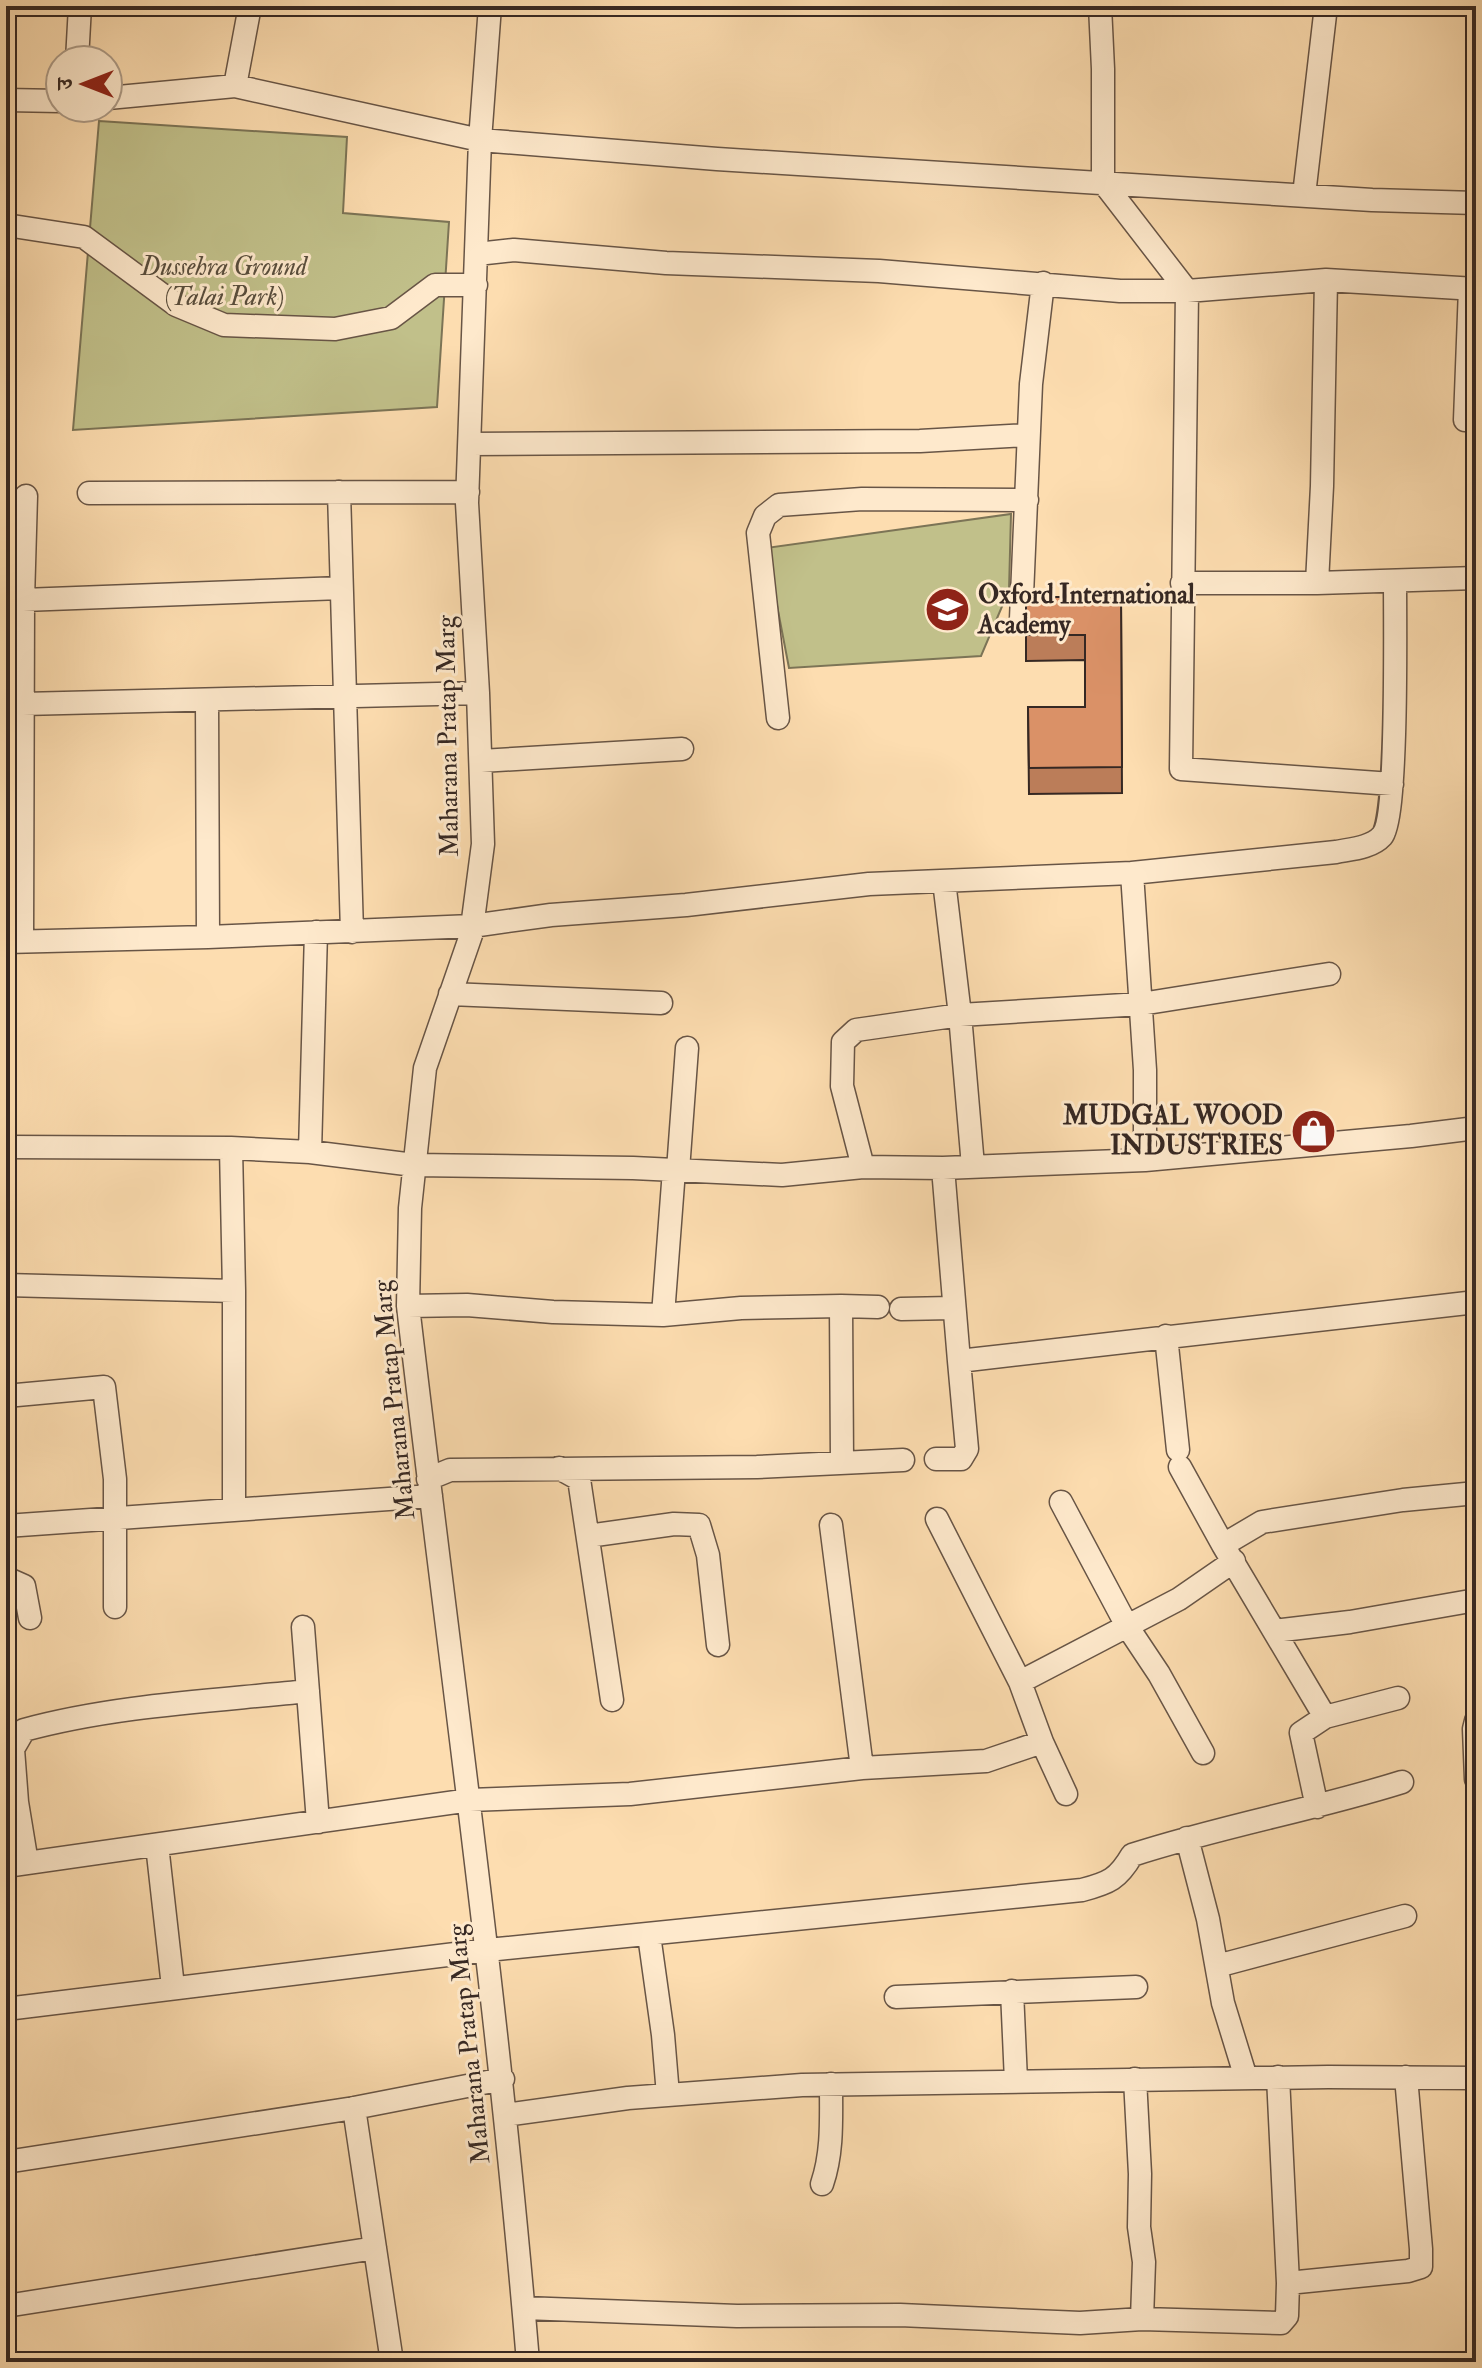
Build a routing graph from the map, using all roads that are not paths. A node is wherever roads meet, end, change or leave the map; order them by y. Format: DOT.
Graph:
graph roads {
  1 [pos="80,6"];
  2 [pos="250,6"];
  3 [pos="490,6"];
  4 [pos="1100,6"];
  5 [pos="1326,6"];
  6 [pos="78,44"];
  7 [pos="235,86"];
  8 [pos="124,96"];
  9 [pos="6,100"];
  10 [pos="44,101"];
  11 [pos="480,140"];
  12 [pos="1103,182"];
  13 [pos="1304,195"];
  14 [pos="1476,203"];
  15 [pos="6,225"];
  16 [pos="477,254"];
  17 [pos="1326,280"];
  18 [pos="1043,283"];
  19 [pos="476,285"];
  20 [pos="1473,288"];
  21 [pos="1187,291"];
  22 [pos="1465,420"];
  23 [pos="1028,435"];
  24 [pos="470,444"];
  25 [pos="339,492"];
  26 [pos="468,492"];
  27 [pos="89,493"];
  28 [pos="26,496"];
  29 [pos="1027,500"];
  30 [pos="1476,578"];
  31 [pos="1395,581"];
  32 [pos="1182,583"];
  33 [pos="1317,583"];
  34 [pos="341,588"];
  35 [pos="23,600"];
  36 [pos="1021,619"];
  37 [pos="478,693"];
  38 [pos="345,696"];
  39 [pos="207,700"];
  40 [pos="17,717"];
  41 [pos="778,718"];
  42 [pos="682,749"];
  43 [pos="481,761"];
  44 [pos="1392,784"];
  45 [pos="1132,873"];
  46 [pos="944,881"];
  47 [pos="472,926"];
  48 [pos="316,932"];
  49 [pos="352,932"];
  50 [pos="208,937"];
  51 [pos="14,941"];
  52 [pos="1329,974"];
  53 [pos="450,994"];
  54 [pos="661,1003"];
  55 [pos="1141,1004"];
  56 [pos="960,1015"];
  57 [pos="687,1048"];
  58 [pos="1476,1128"];
  59 [pos="6,1147"];
  60 [pos="231,1148"];
  61 [pos="310,1152"];
  62 [pos="1145,1160"];
  63 [pos="414,1165"];
  64 [pos="973,1166"];
  65 [pos="863,1167"];
  66 [pos="943,1168"];
  67 [pos="676,1170"];
  68 [pos="6,1285"];
  69 [pos="234,1291"];
  70 [pos="1476,1302"];
  71 [pos="408,1306"];
  72 [pos="841,1306"];
  73 [pos="952,1308"];
  74 [pos="663,1315"];
  75 [pos="1166,1336"];
  76 [pos="959,1361"];
  77 [pos="6,1396"];
  78 [pos="936,1459"];
  79 [pos="903,1460"];
  80 [pos="842,1462"];
  81 [pos="559,1468"];
  82 [pos="430,1487"];
  83 [pos="1476,1493"];
  84 [pos="1061,1502"];
  85 [pos="234,1510"];
  86 [pos="113,1519"];
  87 [pos="937,1519"];
  88 [pos="831,1525"];
  89 [pos="6,1526"];
  90 [pos="588,1536"];
  91 [pos="1228,1553"];
  92 [pos="6,1578"];
  93 [pos="1476,1600"];
  94 [pos="115,1607"];
  95 [pos="30,1618"];
  96 [pos="1127,1626"];
  97 [pos="303,1627"];
  98 [pos="1274,1631"];
  99 [pos="718,1645"];
  100 [pos="1020,1682"];
  101 [pos="308,1691"];
  102 [pos="1398,1698"];
  103 [pos="612,1700"];
  104 [pos="1325,1717"];
  105 [pos="1476,1721"];
  106 [pos="1042,1742"];
  107 [pos="1203,1753"];
  108 [pos="862,1768"];
  109 [pos="1476,1779"];
  110 [pos="1402,1782"];
  111 [pos="1066,1794"];
  112 [pos="470,1800"];
  113 [pos="1317,1807"];
  114 [pos="318,1822"];
  115 [pos="1187,1838"];
  116 [pos="157,1845"];
  117 [pos="16,1865"];
  118 [pos="1405,1916"];
  119 [pos="649,1935"];
  120 [pos="488,1950"];
  121 [pos="1217,1966"];
  122 [pos="173,1987"];
  123 [pos="1136,1987"];
  124 [pos="1012,1991"];
  125 [pos="896,1997"];
  126 [pos="6,2009"];
  127 [pos="1278,2077"];
  128 [pos="1406,2077"];
  129 [pos="1246,2078"];
  130 [pos="1476,2078"];
  131 [pos="503,2079"];
  132 [pos="1135,2079"];
  133 [pos="1016,2081"];
  134 [pos="831,2084"];
  135 [pos="668,2095"];
  136 [pos="354,2108"];
  137 [pos="506,2115"];
  138 [pos="6,2162"];
  139 [pos="822,2184"];
  140 [pos="375,2248"];
  141 [pos="1288,2283"];
  142 [pos="6,2306"];
  143 [pos="524,2308"];
  144 [pos="1142,2319"];
  145 [pos="392,2362"];
  146 [pos="528,2362"];
  1 -- 6 [label="street"];
  2 -- 7 [label="street"];
  3 -- 11 [label="street, Maharana Pratap Marg"];
  4 -- 12 [label="street"];
  5 -- 13 [label="street"];
  7 -- 8 [label="street"];
  7 -- 11 [label="street"];
  9 -- 10 [label="street"];
  11 -- 12 [label="street"];
  11 -- 16 [label="street, Maharana Pratap Marg"];
  12 -- 13 [label="street"];
  12 -- 21 [label="street"];
  13 -- 14 [label="street"];
  15 -- 19 [label="street"];
  16 -- 18 [label="street"];
  16 -- 19 [label="street, Maharana Pratap Marg"];
  17 -- 20 [label="street"];
  17 -- 21 [label="street"];
  17 -- 33 [label="street"];
  18 -- 21 [label="street"];
  18 -- 23 [label="street"];
  19 -- 24 [label="street, Maharana Pratap Marg"];
  20 -- 22 [label="street"];
  21 -- 32 [label="street"];
  23 -- 24 [label="street"];
  23 -- 29 [label="street"];
  24 -- 26 [label="street, Maharana Pratap Marg"];
  25 -- 26 [label="street"];
  25 -- 27 [label="street"];
  25 -- 34 [label="street"];
  26 -- 37 [label="street, Maharana Pratap Marg"];
  28 -- 35 [label="street"];
  29 -- 36 [label="street"];
  29 -- 41 [label="street"];
  30 -- 31 [label="street"];
  31 -- 33 [label="street"];
  31 -- 44 [label="street"];
  32 -- 33 [label="street"];
  32 -- 44 [label="street"];
  34 -- 35 [label="street"];
  34 -- 38 [label="street"];
  35 -- 40 [label="street"];
  37 -- 38 [label="street"];
  37 -- 43 [label="street, Maharana Pratap Marg"];
  38 -- 39 [label="street"];
  38 -- 49 [label="street"];
  39 -- 40 [label="street"];
  39 -- 50 [label="street"];
  40 -- 51 [label="street"];
  42 -- 43 [label="street"];
  43 -- 47 [label="street, Maharana Pratap Marg"];
  44 -- 45 [label="street"];
  45 -- 46 [label="street"];
  45 -- 55 [label="street"];
  46 -- 47 [label="street"];
  46 -- 56 [label="street"];
  47 -- 49 [label="street"];
  47 -- 53 [label="street, Maharana Pratap Marg"];
  48 -- 49 [label="street"];
  48 -- 50 [label="street"];
  48 -- 61 [label="street"];
  50 -- 51 [label="street"];
  52 -- 55 [label="street"];
  53 -- 54 [label="street"];
  53 -- 63 [label="street, Maharana Pratap Marg"];
  55 -- 56 [label="street"];
  55 -- 62 [label="street"];
  56 -- 64 [label="street"];
  56 -- 65 [label="street"];
  57 -- 67 [label="street"];
  58 -- 62 [label="street"];
  59 -- 60 [label="street"];
  60 -- 61 [label="street"];
  60 -- 69 [label="street"];
  61 -- 63 [label="street"];
  62 -- 64 [label="street"];
  63 -- 67 [label="street"];
  63 -- 71 [label="street, Maharana Pratap Marg"];
  64 -- 66 [label="street"];
  65 -- 66 [label="street"];
  65 -- 67 [label="street"];
  66 -- 73 [label="street"];
  67 -- 74 [label="street"];
  68 -- 69 [label="street"];
  69 -- 85 [label="street"];
  70 -- 75 [label="street"];
  71 -- 74 [label="street"];
  71 -- 82 [label="street, Maharana Pratap Marg"];
  72 -- 73 [label="street"];
  72 -- 74 [label="street"];
  72 -- 80 [label="street"];
  73 -- 76 [label="street"];
  75 -- 76 [label="street"];
  75 -- 91 [label="street"];
  76 -- 78 [label="street"];
  77 -- 86 [label="street"];
  79 -- 80 [label="street"];
  80 -- 81 [label="street"];
  81 -- 82 [label="street"];
  81 -- 90 [label="street"];
  82 -- 85 [label="street"];
  82 -- 112 [label="street, Maharana Pratap Marg"];
  83 -- 91 [label="street"];
  84 -- 96 [label="street"];
  85 -- 86 [label="street"];
  86 -- 89 [label="street"];
  86 -- 94 [label="street"];
  87 -- 100 [label="street"];
  88 -- 108 [label="street"];
  90 -- 99 [label="street"];
  90 -- 103 [label="street"];
  91 -- 96 [label="street"];
  91 -- 98 [label="street"];
  92 -- 95 [label="street"];
  93 -- 98 [label="street"];
  96 -- 100 [label="street"];
  96 -- 107 [label="street"];
  97 -- 101 [label="street"];
  98 -- 104 [label="street"];
  100 -- 106 [label="street"];
  101 -- 114 [label="street"];
  101 -- 117 [label="street"];
  102 -- 104 [label="street"];
  104 -- 113 [label="street"];
  105 -- 109 [label="street"];
  106 -- 108 [label="street"];
  106 -- 111 [label="street"];
  108 -- 112 [label="street"];
  110 -- 113 [label="street"];
  112 -- 114 [label="street"];
  112 -- 120 [label="street, Maharana Pratap Marg"];
  113 -- 115 [label="street"];
  114 -- 116 [label="street"];
  115 -- 119 [label="street"];
  115 -- 121 [label="street"];
  116 -- 117 [label="street"];
  116 -- 122 [label="street"];
  118 -- 121 [label="street"];
  119 -- 120 [label="street"];
  119 -- 135 [label="street"];
  120 -- 122 [label="street"];
  120 -- 131 [label="street, Maharana Pratap Marg"];
  121 -- 129 [label="street"];
  122 -- 126 [label="street"];
  123 -- 124 [label="street"];
  124 -- 125 [label="street"];
  124 -- 133 [label="street"];
  127 -- 128 [label="street"];
  127 -- 129 [label="street"];
  127 -- 141 [label="street"];
  128 -- 130 [label="street"];
  128 -- 141 [label="street"];
  129 -- 132 [label="street"];
  131 -- 136 [label="street"];
  131 -- 137 [label="street, Maharana Pratap Marg"];
  132 -- 133 [label="street"];
  132 -- 144 [label="street"];
  133 -- 134 [label="street"];
  134 -- 135 [label="street"];
  134 -- 139 [label="street"];
  135 -- 137 [label="street"];
  136 -- 138 [label="street"];
  136 -- 140 [label="street"];
  137 -- 143 [label="street, Maharana Pratap Marg"];
  140 -- 142 [label="street"];
  140 -- 145 [label="street"];
  141 -- 144 [label="street"];
  143 -- 144 [label="street"];
  143 -- 146 [label="street, Maharana Pratap Marg"];
}
